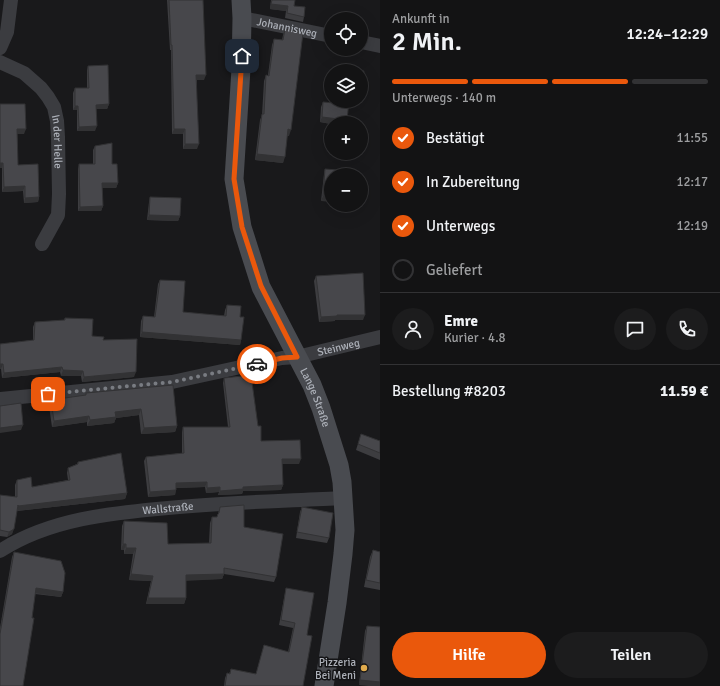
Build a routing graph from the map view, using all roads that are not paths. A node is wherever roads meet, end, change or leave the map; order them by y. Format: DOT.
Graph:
graph roads {
  1 [pos="11,0"];
  2 [pos="242,9"];
  3 [pos="324,34"];
  4 [pos="368,43"];
  5 [pos="380,46"];
  6 [pos="0,48"];
  7 [pos="0,62"];
  8 [pos="42,244"];
  9 [pos="380,337"];
  10 [pos="297,357"];
  11 [pos="0,399"];
  12 [pos="344,498"];
  13 [pos="0,551"];
  14 [pos="324,686"];
  1 -- 6 [label="street"];
  2 -- 3 [label="street, Johannisweg"];
  2 -- 10 [label="main road, Lange Straße"];
  4 -- 5 [label="street"];
  7 -- 8 [label="street, In der Helle"];
  9 -- 10 [label="street, Steinweg"];
  10 -- 11 [label="street, Steinweg"];
  10 -- 12 [label="main road, Lange Straße"];
  12 -- 13 [label="street, Wallstraße"];
  12 -- 14 [label="main road, Lange Straße"];
}
